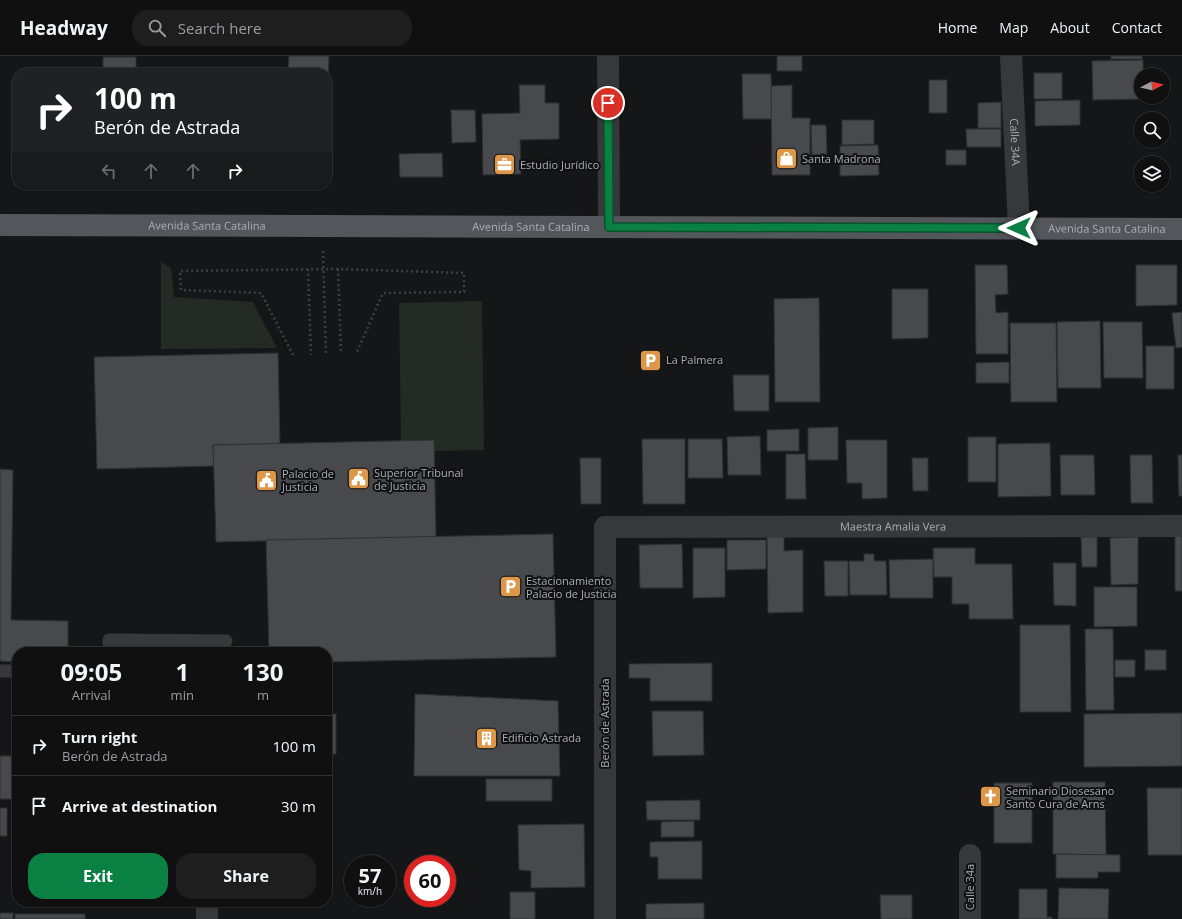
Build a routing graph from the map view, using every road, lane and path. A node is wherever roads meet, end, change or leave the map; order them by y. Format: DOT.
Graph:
graph roads {
  1 [pos="608,56"];
  2 [pos="1011,56"];
  3 [pos="0,225"];
  4 [pos="609,227"];
  5 [pos="1019,228"];
  6 [pos="1182,229"];
  7 [pos="308,269"];
  8 [pos="338,269"];
  9 [pos="323,270"];
  10 [pos="326,354"];
  11 [pos="341,354"];
  12 [pos="356,354"];
  13 [pos="293,355"];
  14 [pos="311,355"];
  15 [pos="605,526"];
  16 [pos="1182,526"];
  17 [pos="226,641"];
  18 [pos="110,647"];
  19 [pos="0,671"];
  20 [pos="12,671"];
  21 [pos="970,855"];
  22 [pos="206,907"];
  23 [pos="207,919"];
  24 [pos="605,919"];
  25 [pos="970,919"];
  1 -- 4 [label="street"];
  2 -- 5 [label="street, Calle 34A"];
  3 -- 4 [label="main road, Avenida Santa Catalina"];
  4 -- 5 [label="main road, Avenida Santa Catalina"];
  5 -- 6 [label="main road, Avenida Santa Catalina"];
  7 -- 9 [label="path"];
  7 -- 13 [label="path"];
  7 -- 14 [label="path"];
  8 -- 9 [label="path"];
  8 -- 11 [label="path"];
  8 -- 12 [label="path"];
  9 -- 10 [label="path"];
  15 -- 16 [label="street, Maestra Amalia Vera"];
  15 -- 24 [label="street, Berón de Astrada"];
  17 -- 18 [label="lane"];
  19 -- 20 [label="lane"];
  21 -- 25 [label="street, Calle 34a"];
  22 -- 23 [label="street"];
}
